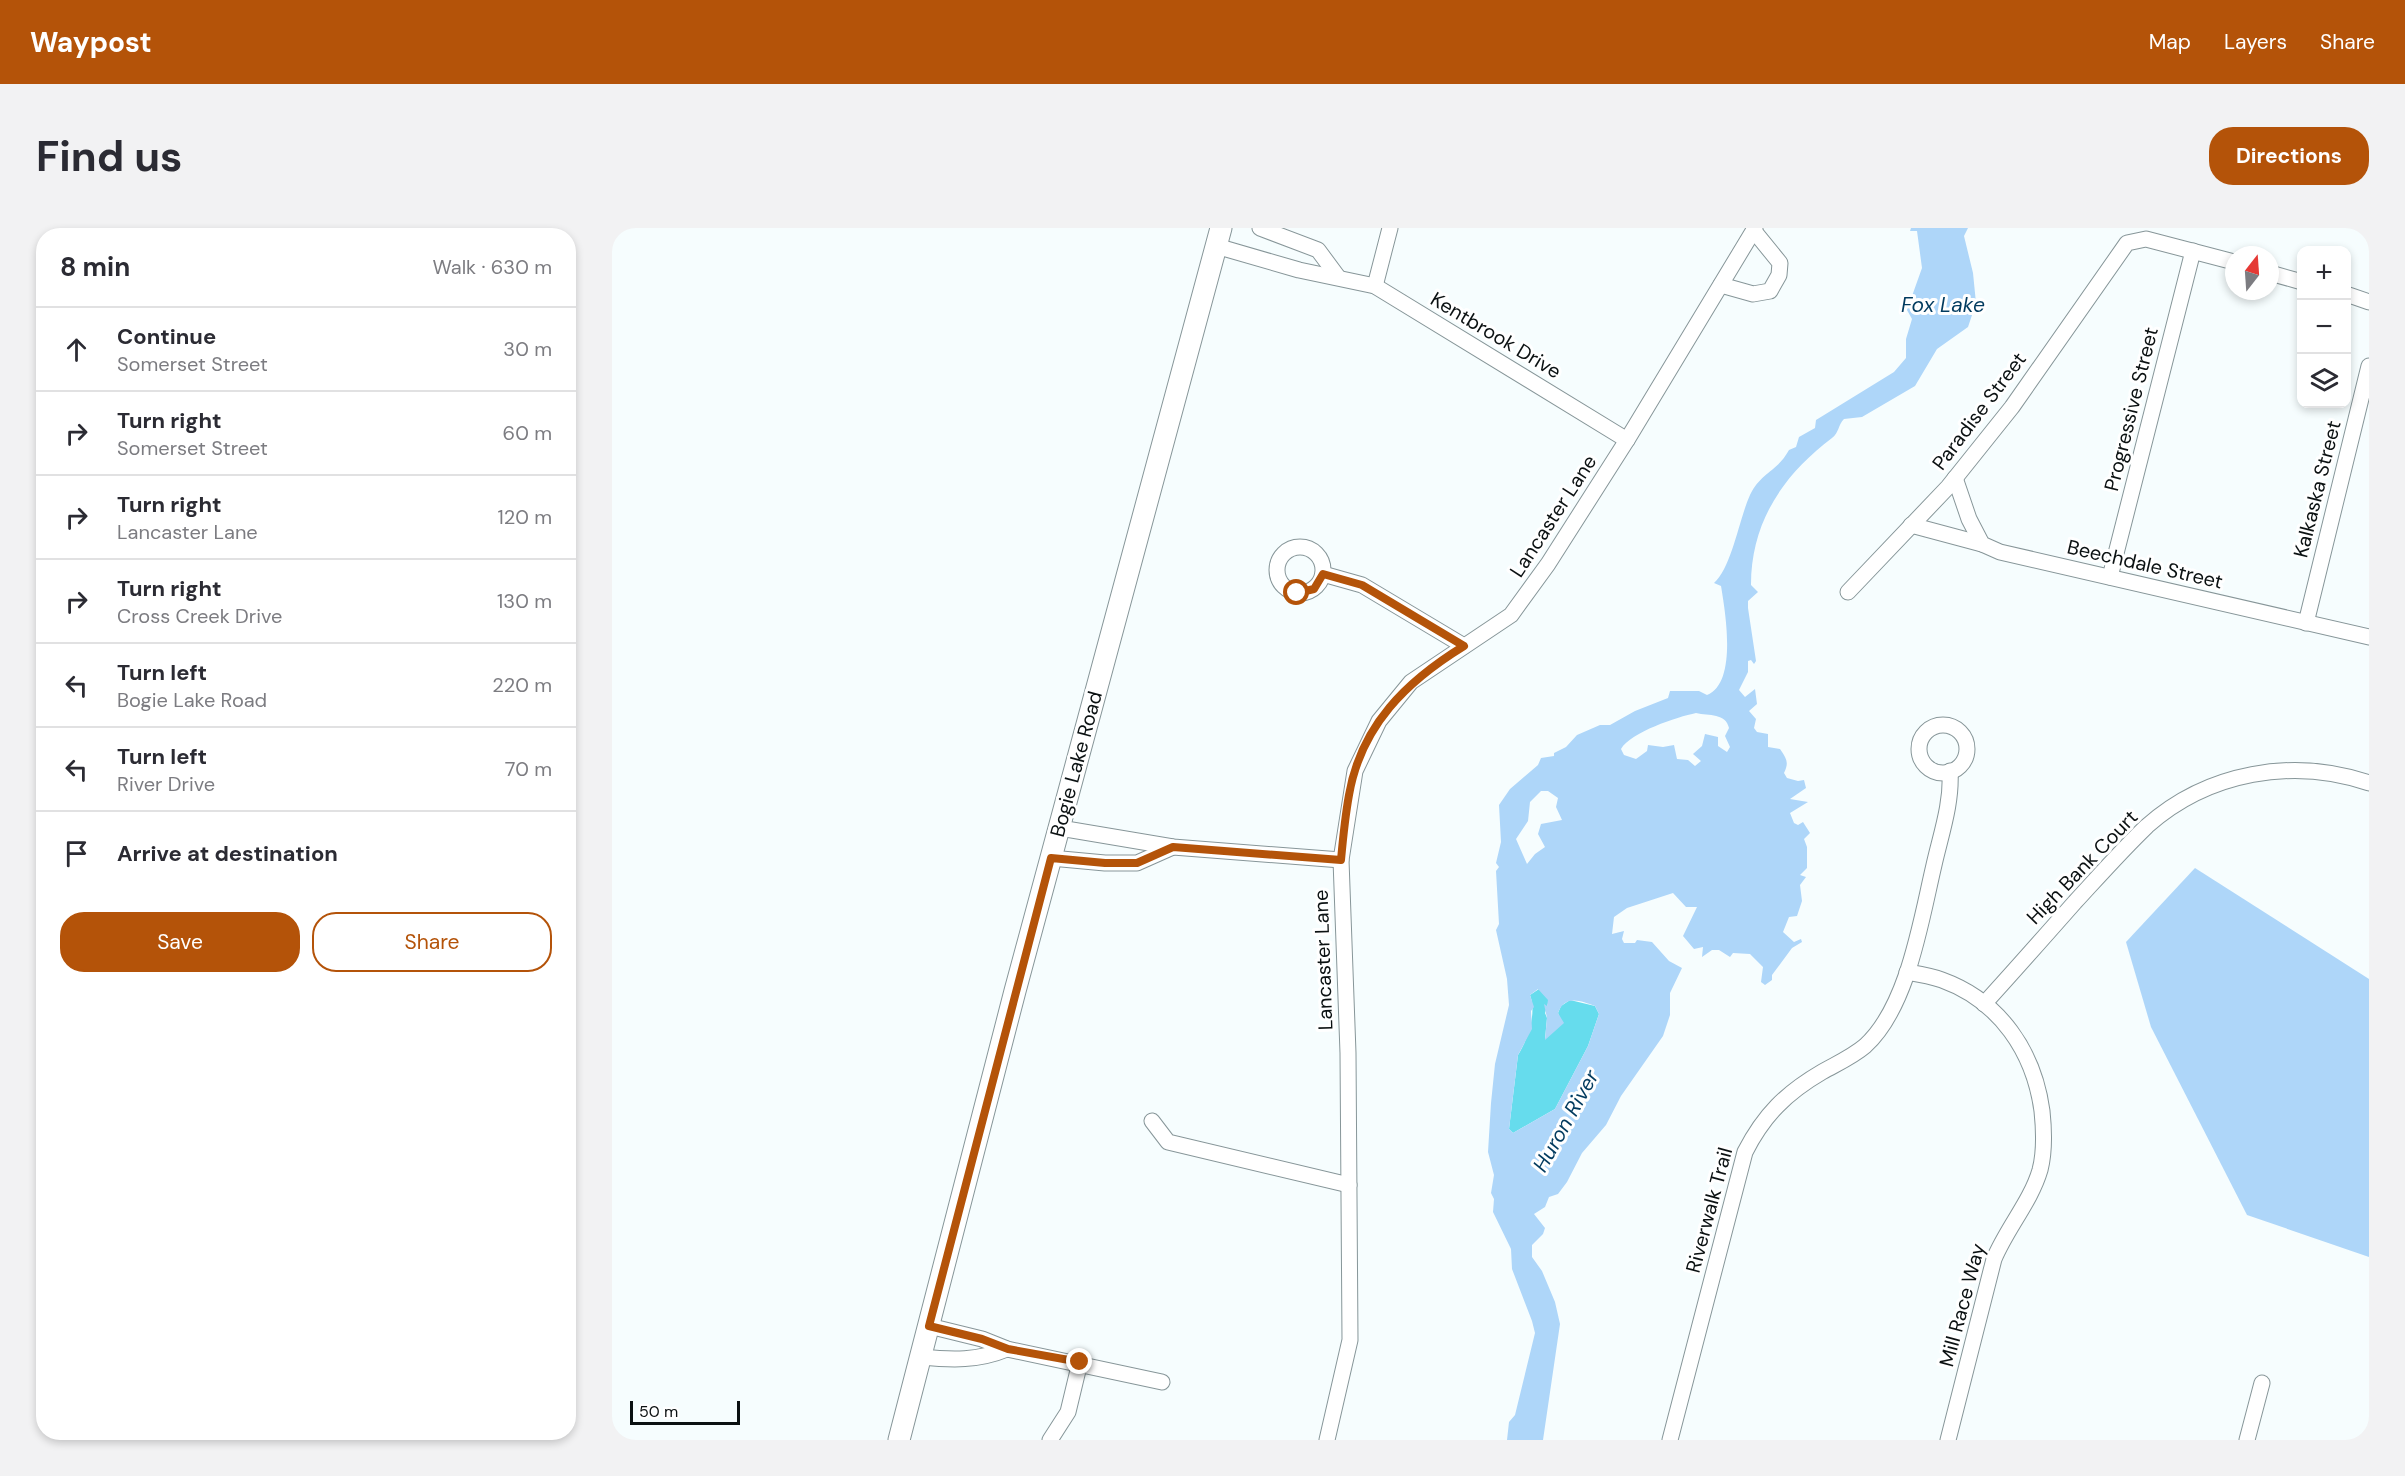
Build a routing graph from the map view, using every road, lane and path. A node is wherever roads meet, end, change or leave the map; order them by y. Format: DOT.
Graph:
graph roads {
  1 [pos="1260,228"];
  2 [pos="1390,228"];
  3 [pos="1754,229"];
  4 [pos="1218,237"];
  5 [pos="2193,251"];
  6 [pos="2225,260"];
  7 [pos="2279,276"];
  8 [pos="1338,277"];
  9 [pos="2297,281"];
  10 [pos="1721,285"];
  11 [pos="1375,286"];
  12 [pos="2351,296"];
  13 [pos="2369,302"];
  14 [pos="2369,366"];
  15 [pos="1628,440"];
  16 [pos="1955,478"];
  17 [pos="1911,525"];
  18 [pos="1982,544"];
  19 [pos="1323,574"];
  20 [pos="2110,577"];
  21 [pos="1848,592"];
  22 [pos="2306,623"];
  23 [pos="2369,637"];
  24 [pos="1464,646"];
  25 [pos="1950,771"];
  26 [pos="2369,783"];
  27 [pos="1060,828"];
  28 [pos="1173,847"];
  29 [pos="1051,858"];
  30 [pos="1341,860"];
  31 [pos="1907,972"];
  32 [pos="1984,1004"];
  33 [pos="1152,1121"];
  34 [pos="1349,1185"];
  35 [pos="929,1326"];
  36 [pos="1008,1349"];
  37 [pos="921,1357"];
  38 [pos="1080,1362"];
  39 [pos="1162,1382"];
  40 [pos="2262,1383"];
  41 [pos="899,1440"];
  42 [pos="1050,1440"];
  43 [pos="1327,1440"];
  44 [pos="1670,1440"];
  45 [pos="1948,1440"];
  46 [pos="2247,1440"];
  1 -- 8 [label="street"];
  2 -- 11 [label="street"];
  3 -- 10 [label="street, Lancaster Lane"];
  3 -- 10 [label="street, Lancaster Lane"];
  4 -- 8 [label="street, Kentbrook Drive"];
  4 -- 27 [label="main road, Bogie Lake Road"];
  5 -- 6 [label="street"];
  5 -- 16 [label="street, Paradise Street"];
  5 -- 20 [label="street, Progressive Street"];
  7 -- 9 [label="street"];
  8 -- 11 [label="street, Kentbrook Drive"];
  10 -- 15 [label="street, Lancaster Lane"];
  11 -- 15 [label="street, Kentbrook Drive"];
  12 -- 13 [label="street"];
  14 -- 22 [label="street, Kalkaska Street"];
  15 -- 24 [label="street, Lancaster Lane"];
  16 -- 17 [label="street, Paradise Street"];
  16 -- 18 [label="street"];
  17 -- 18 [label="street, Beechdale Street"];
  17 -- 21 [label="street, Paradise Street"];
  18 -- 20 [label="street, Beechdale Street"];
  19 -- 24 [label="street"];
  20 -- 22 [label="street, Beechdale Street"];
  22 -- 23 [label="street, Beechdale Street"];
  24 -- 30 [label="street, Lancaster Lane"];
  25 -- 31 [label="street, Riverwalk Trail"];
  26 -- 32 [label="street, High Bank Court"];
  27 -- 28 [label="street"];
  27 -- 29 [label="main road, Bogie Lake Road"];
  28 -- 29 [label="street"];
  28 -- 30 [label="street"];
  29 -- 35 [label="main road, Bogie Lake Road"];
  30 -- 34 [label="street, Lancaster Lane"];
  31 -- 32 [label="street, Mill Race Way"];
  31 -- 44 [label="street, Riverwalk Trail"];
  32 -- 45 [label="street, Mill Race Way"];
  33 -- 34 [label="street"];
  34 -- 43 [label="street, Lancaster Lane"];
  35 -- 36 [label="street"];
  35 -- 37 [label="main road, Bogie Lake Road"];
  36 -- 37 [label="street"];
  36 -- 38 [label="street"];
  37 -- 41 [label="main road, Bogie Lake Road"];
  38 -- 39 [label="street"];
  38 -- 42 [label="street"];
  40 -- 46 [label="street"];
}
